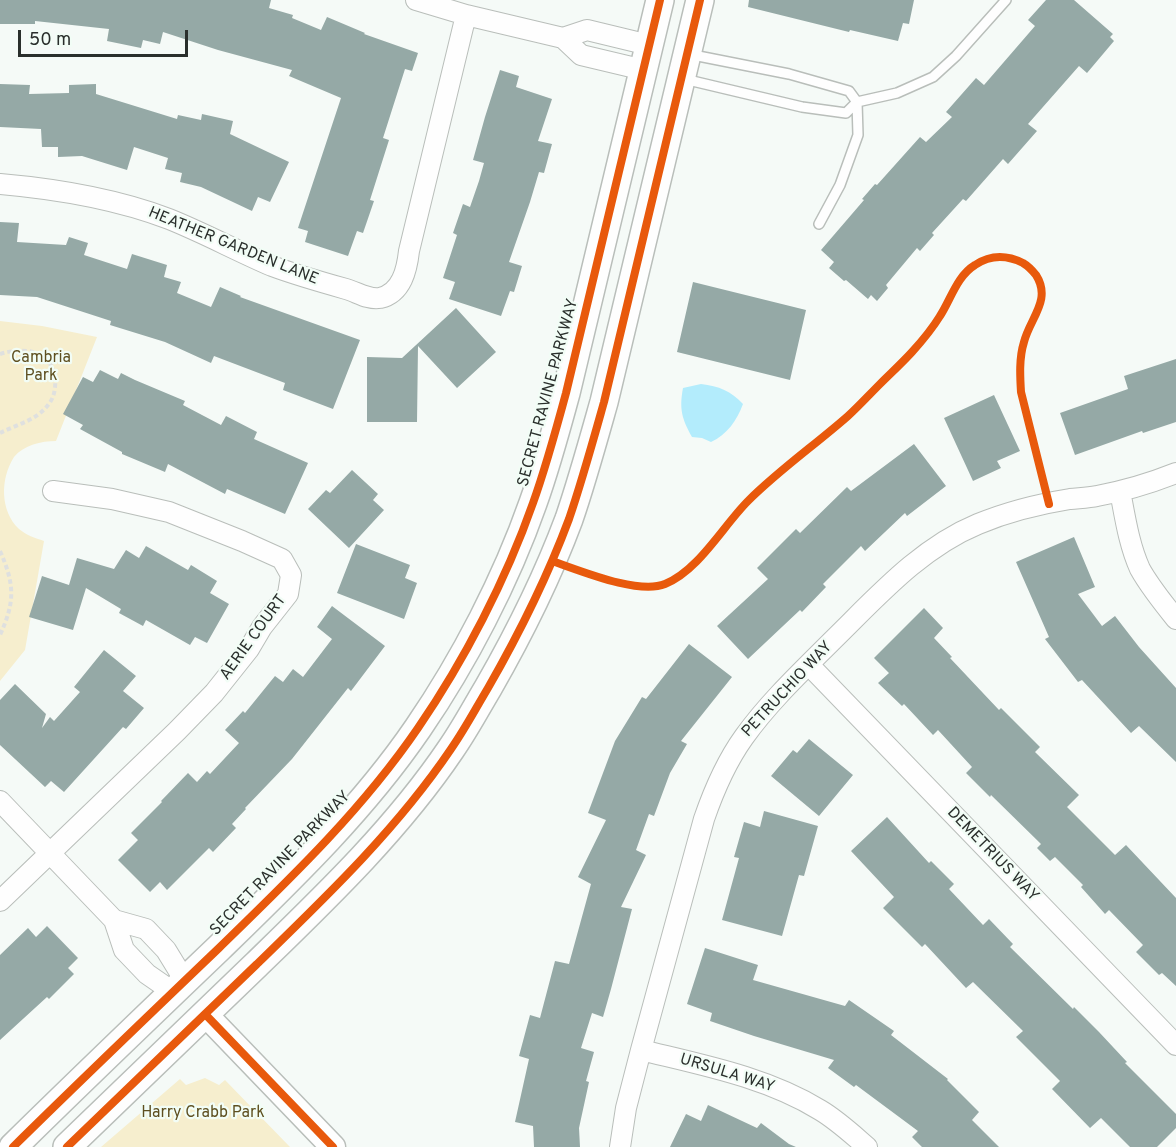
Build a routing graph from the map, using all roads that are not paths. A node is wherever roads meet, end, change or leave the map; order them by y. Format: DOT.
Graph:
graph roads {
  1 [pos="416,0"];
  2 [pos="660,0"];
  3 [pos="700,0"];
  4 [pos="991,0"];
  5 [pos="1003,4"];
  6 [pos="466,15"];
  7 [pos="646,57"];
  8 [pos="684,66"];
  9 [pos="857,102"];
  10 [pos="0,184"];
  11 [pos="819,224"];
  12 [pos="1176,473"];
  13 [pos="53,491"];
  14 [pos="1120,491"];
  15 [pos="1176,619"];
  16 [pos="808,665"];
  17 [pos="0,801"];
  18 [pos="50,853"];
  19 [pos="0,901"];
  20 [pos="114,920"];
  21 [pos="179,986"];
  22 [pos="205,1014"];
  23 [pos="1176,1045"];
  24 [pos="641,1050"];
  25 [pos="13,1147"];
  26 [pos="68,1147"];
  27 [pos="333,1147"];
  28 [pos="620,1147"];
  29 [pos="867,1147"];
  1 -- 6 [label="street"];
  2 -- 7 [label="main road, SECRET RAVINE PARKWAY"];
  3 -- 8 [label="main road"];
  4 -- 5 [label="lane"];
  5 -- 9 [label="lane"];
  6 -- 7 [label="street"];
  6 -- 10 [label="street, HEATHER GARDEN LANE"];
  7 -- 8 [label="main road"];
  7 -- 21 [label="main road, SECRET RAVINE PARKWAY"];
  8 -- 9 [label="lane"];
  8 -- 9 [label="lane"];
  8 -- 22 [label="main road"];
  9 -- 11 [label="lane"];
  12 -- 14 [label="street, PETRUCHIO WAY"];
  13 -- 18 [label="street, AERIE COURT"];
  14 -- 15 [label="street"];
  14 -- 16 [label="street, PETRUCHIO WAY"];
  16 -- 23 [label="street, DEMETRIUS WAY"];
  16 -- 24 [label="street, PETRUCHIO WAY"];
  17 -- 18 [label="street"];
  18 -- 19 [label="street, AERIE COURT"];
  18 -- 20 [label="street"];
  20 -- 21 [label="street"];
  20 -- 21 [label="street"];
  21 -- 22 [label="main road"];
  21 -- 25 [label="main road, SECRET RAVINE PARKWAY"];
  22 -- 26 [label="main road"];
  22 -- 27 [label="street"];
  24 -- 28 [label="street, PETRUCHIO WAY"];
  24 -- 29 [label="street, URSULA WAY"];
}
